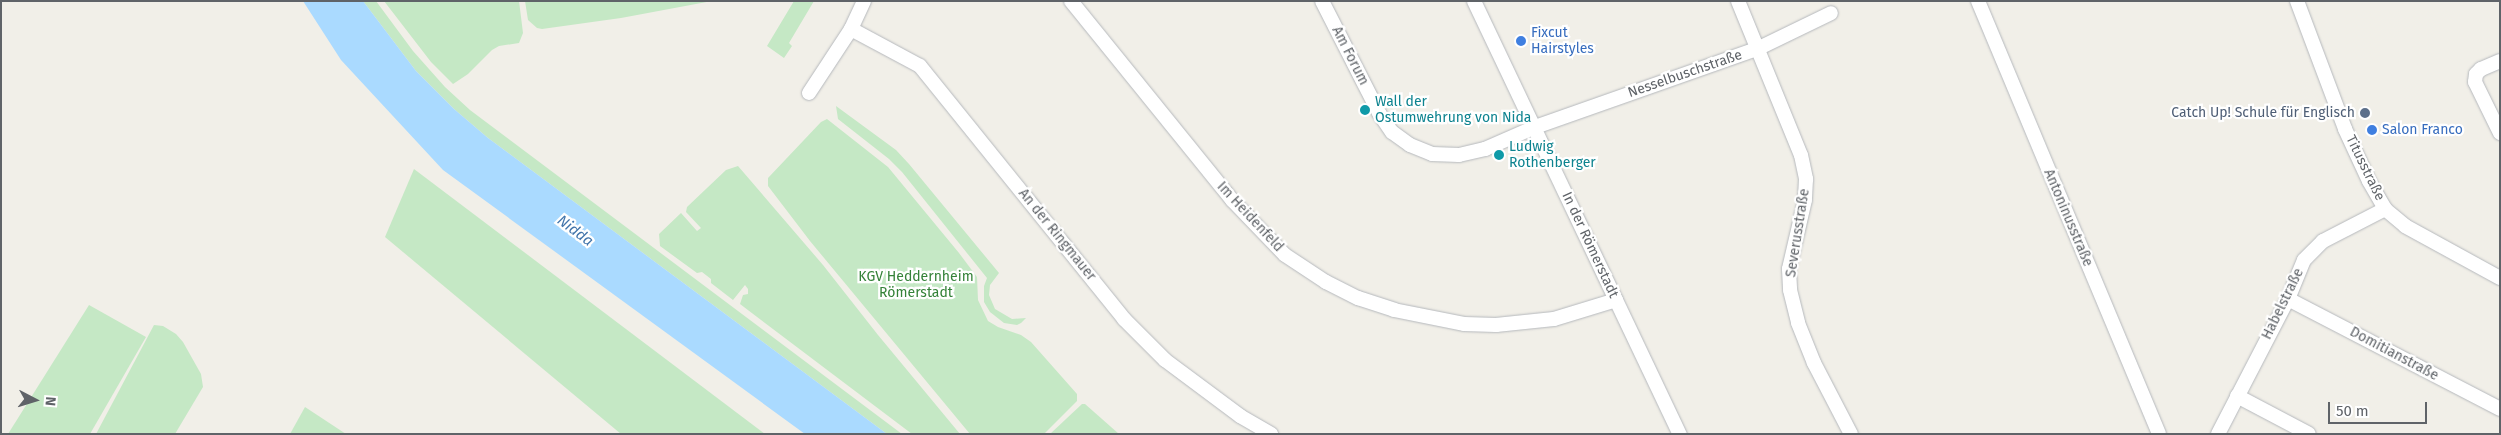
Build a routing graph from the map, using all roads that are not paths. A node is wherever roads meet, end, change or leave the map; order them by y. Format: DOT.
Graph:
graph roads {
  1 [pos="864,1"];
  2 [pos="1071,1"];
  3 [pos="1322,1"];
  4 [pos="1474,1"];
  5 [pos="1738,1"];
  6 [pos="1978,1"];
  7 [pos="2297,1"];
  8 [pos="1831,13"];
  9 [pos="851,29"];
  10 [pos="1757,49"];
  11 [pos="2500,61"];
  12 [pos="809,93"];
  13 [pos="1535,127"];
  14 [pos="2500,133"];
  15 [pos="2385,209"];
  16 [pos="2500,278"];
  17 [pos="2288,299"];
  18 [pos="1616,300"];
  19 [pos="2237,396"];
  20 [pos="2500,409"];
  21 [pos="1271,434"];
  22 [pos="1680,434"];
  23 [pos="1851,434"];
  24 [pos="2159,434"];
  25 [pos="2218,434"];
  26 [pos="2309,434"];
  1 -- 9 [label="street"];
  2 -- 18 [label="street, Im Heidenfeld"];
  3 -- 13 [label="street, Am Forum"];
  4 -- 13 [label="street, In der Römerstadt"];
  5 -- 10 [label="street, Severusstraße"];
  6 -- 24 [label="street, Antoninusstraße"];
  7 -- 15 [label="street, Titusstraße"];
  8 -- 10 [label="street, Nesselbuschstraße"];
  9 -- 12 [label="street"];
  9 -- 21 [label="street, An der Ringmauer"];
  10 -- 13 [label="street, Nesselbuschstraße"];
  10 -- 23 [label="street, Severusstraße"];
  11 -- 14 [label="street"];
  13 -- 18 [label="street, In der Römerstadt"];
  15 -- 16 [label="street, Titusstraße"];
  15 -- 17 [label="street, Habelstraße"];
  17 -- 19 [label="street, Habelstraße"];
  17 -- 20 [label="street, Domitianstraße"];
  18 -- 22 [label="street, In der Römerstadt"];
  19 -- 25 [label="street, Habelstraße"];
  19 -- 26 [label="street"];
}
